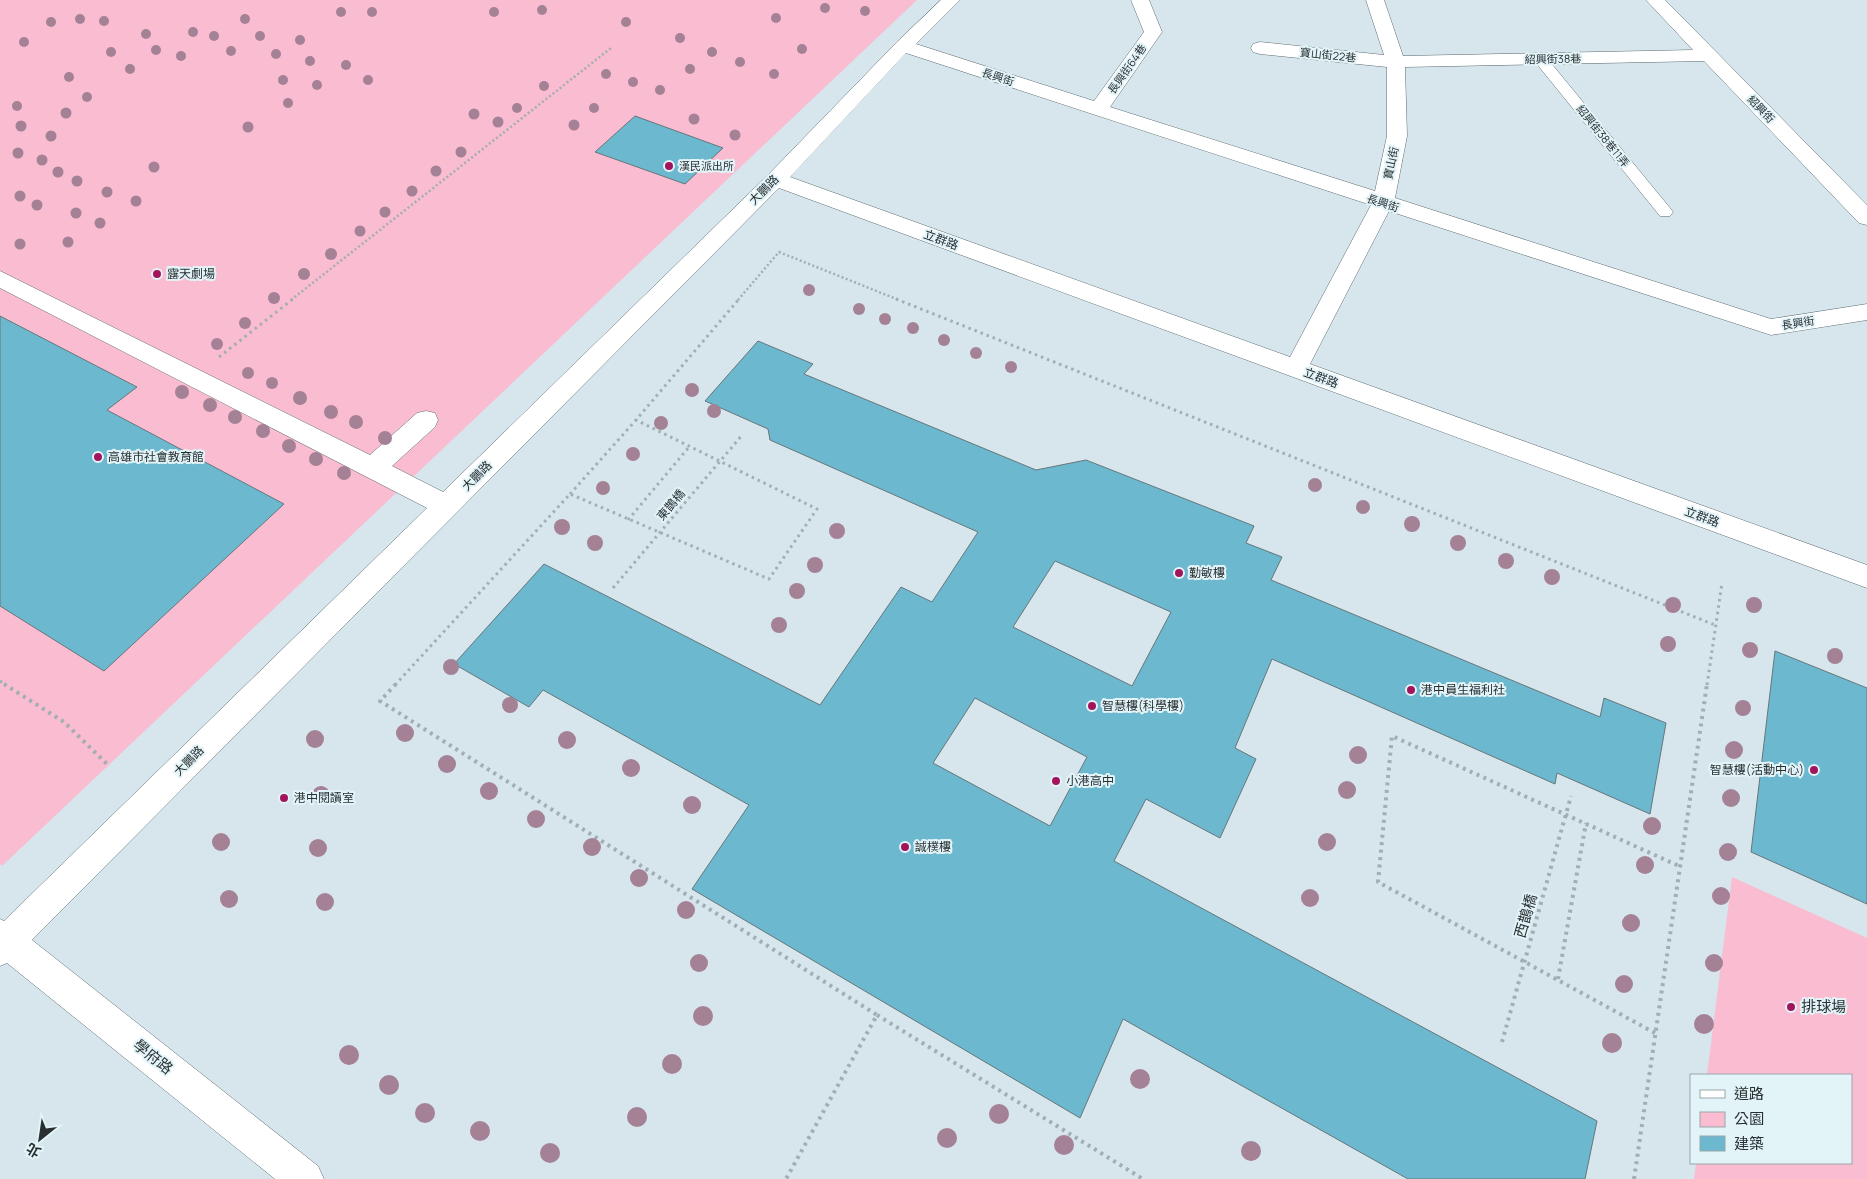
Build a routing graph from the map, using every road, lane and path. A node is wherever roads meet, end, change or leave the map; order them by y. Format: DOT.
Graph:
graph roads {
  1 [pos="951,0"];
  2 [pos="1140,0"];
  3 [pos="1375,0"];
  4 [pos="1655,0"];
  5 [pos="903,46"];
  6 [pos="611,48"];
  7 [pos="1260,48"];
  8 [pos="1709,55"];
  9 [pos="1541,60"];
  10 [pos="1396,62"];
  11 [pos="1098,110"];
  12 [pos="776,179"];
  13 [pos="1383,203"];
  14 [pos="1665,212"];
  15 [pos="1867,218"];
  16 [pos="0,279"];
  17 [pos="1867,312"];
  18 [pos="1296,369"];
  19 [pos="193,377"];
  20 [pos="426,420"];
  21 [pos="636,420"];
  22 [pos="744,434"];
  23 [pos="689,447"];
  24 [pos="373,468"];
  25 [pos="570,494"];
  26 [pos="447,506"];
  27 [pos="628,520"];
  28 [pos="1867,577"];
  29 [pos="1722,583"];
  30 [pos="613,588"];
  31 [pos="1716,625"];
  32 [pos="0,681"];
  33 [pos="108,765"];
  34 [pos="1571,796"];
  35 [pos="1586,823"];
  36 [pos="1679,866"];
  37 [pos="2,942"];
  38 [pos="1558,979"];
  39 [pos="877,1015"];
  40 [pos="1656,1033"];
  41 [pos="1502,1042"];
  42 [pos="305,1179"];
  43 [pos="786,1179"];
  44 [pos="1143,1179"];
  45 [pos="1634,1179"];
  1 -- 5 [label="street, 大鵬路"];
  2 -- 11 [label="street, 長興街64巷"];
  3 -- 10 [label="street, 寶山街"];
  4 -- 8 [label="street, 紹興街"];
  5 -- 11 [label="street, 長興街"];
  5 -- 12 [label="street, 大鵬路"];
  6 -- 19 [label="path"];
  7 -- 10 [label="street, 寶山街22巷"];
  8 -- 9 [label="street, 紹興街38巷"];
  8 -- 15 [label="street, 紹興街"];
  9 -- 10 [label="street, 紹興街38巷"];
  9 -- 14 [label="lane, 紹興街38巷11弄"];
  10 -- 13 [label="street, 寶山街"];
  11 -- 13 [label="street, 長興街"];
  12 -- 18 [label="street, 立群路"];
  12 -- 26 [label="street, 大鵬路"];
  13 -- 17 [label="street, 長興街"];
  13 -- 18 [label="street, 寶山街"];
  16 -- 19 [label="street"];
  18 -- 28 [label="street, 立群路"];
  19 -- 24 [label="street"];
  20 -- 24 [label="street"];
  21 -- 23 [label="path"];
  21 -- 25 [label="path"];
  21 -- 31 [label="path"];
  22 -- 30 [label="path, 東鵲橋, bridge"];
  23 -- 27 [label="path"];
  23 -- 27 [label="path"];
  24 -- 26 [label="street"];
  25 -- 27 [label="path"];
  25 -- 39 [label="path"];
  26 -- 37 [label="street, 大鵬路"];
  29 -- 31 [label="path"];
  31 -- 36 [label="path"];
  32 -- 33 [label="path"];
  34 -- 41 [label="path, 西鵲橋, bridge"];
  35 -- 36 [label="path"];
  35 -- 38 [label="path"];
  35 -- 38 [label="path"];
  36 -- 40 [label="path"];
  37 -- 42 [label="street, 學府路"];
  38 -- 40 [label="path"];
  39 -- 43 [label="path"];
  39 -- 44 [label="path"];
  40 -- 45 [label="path"];
}
